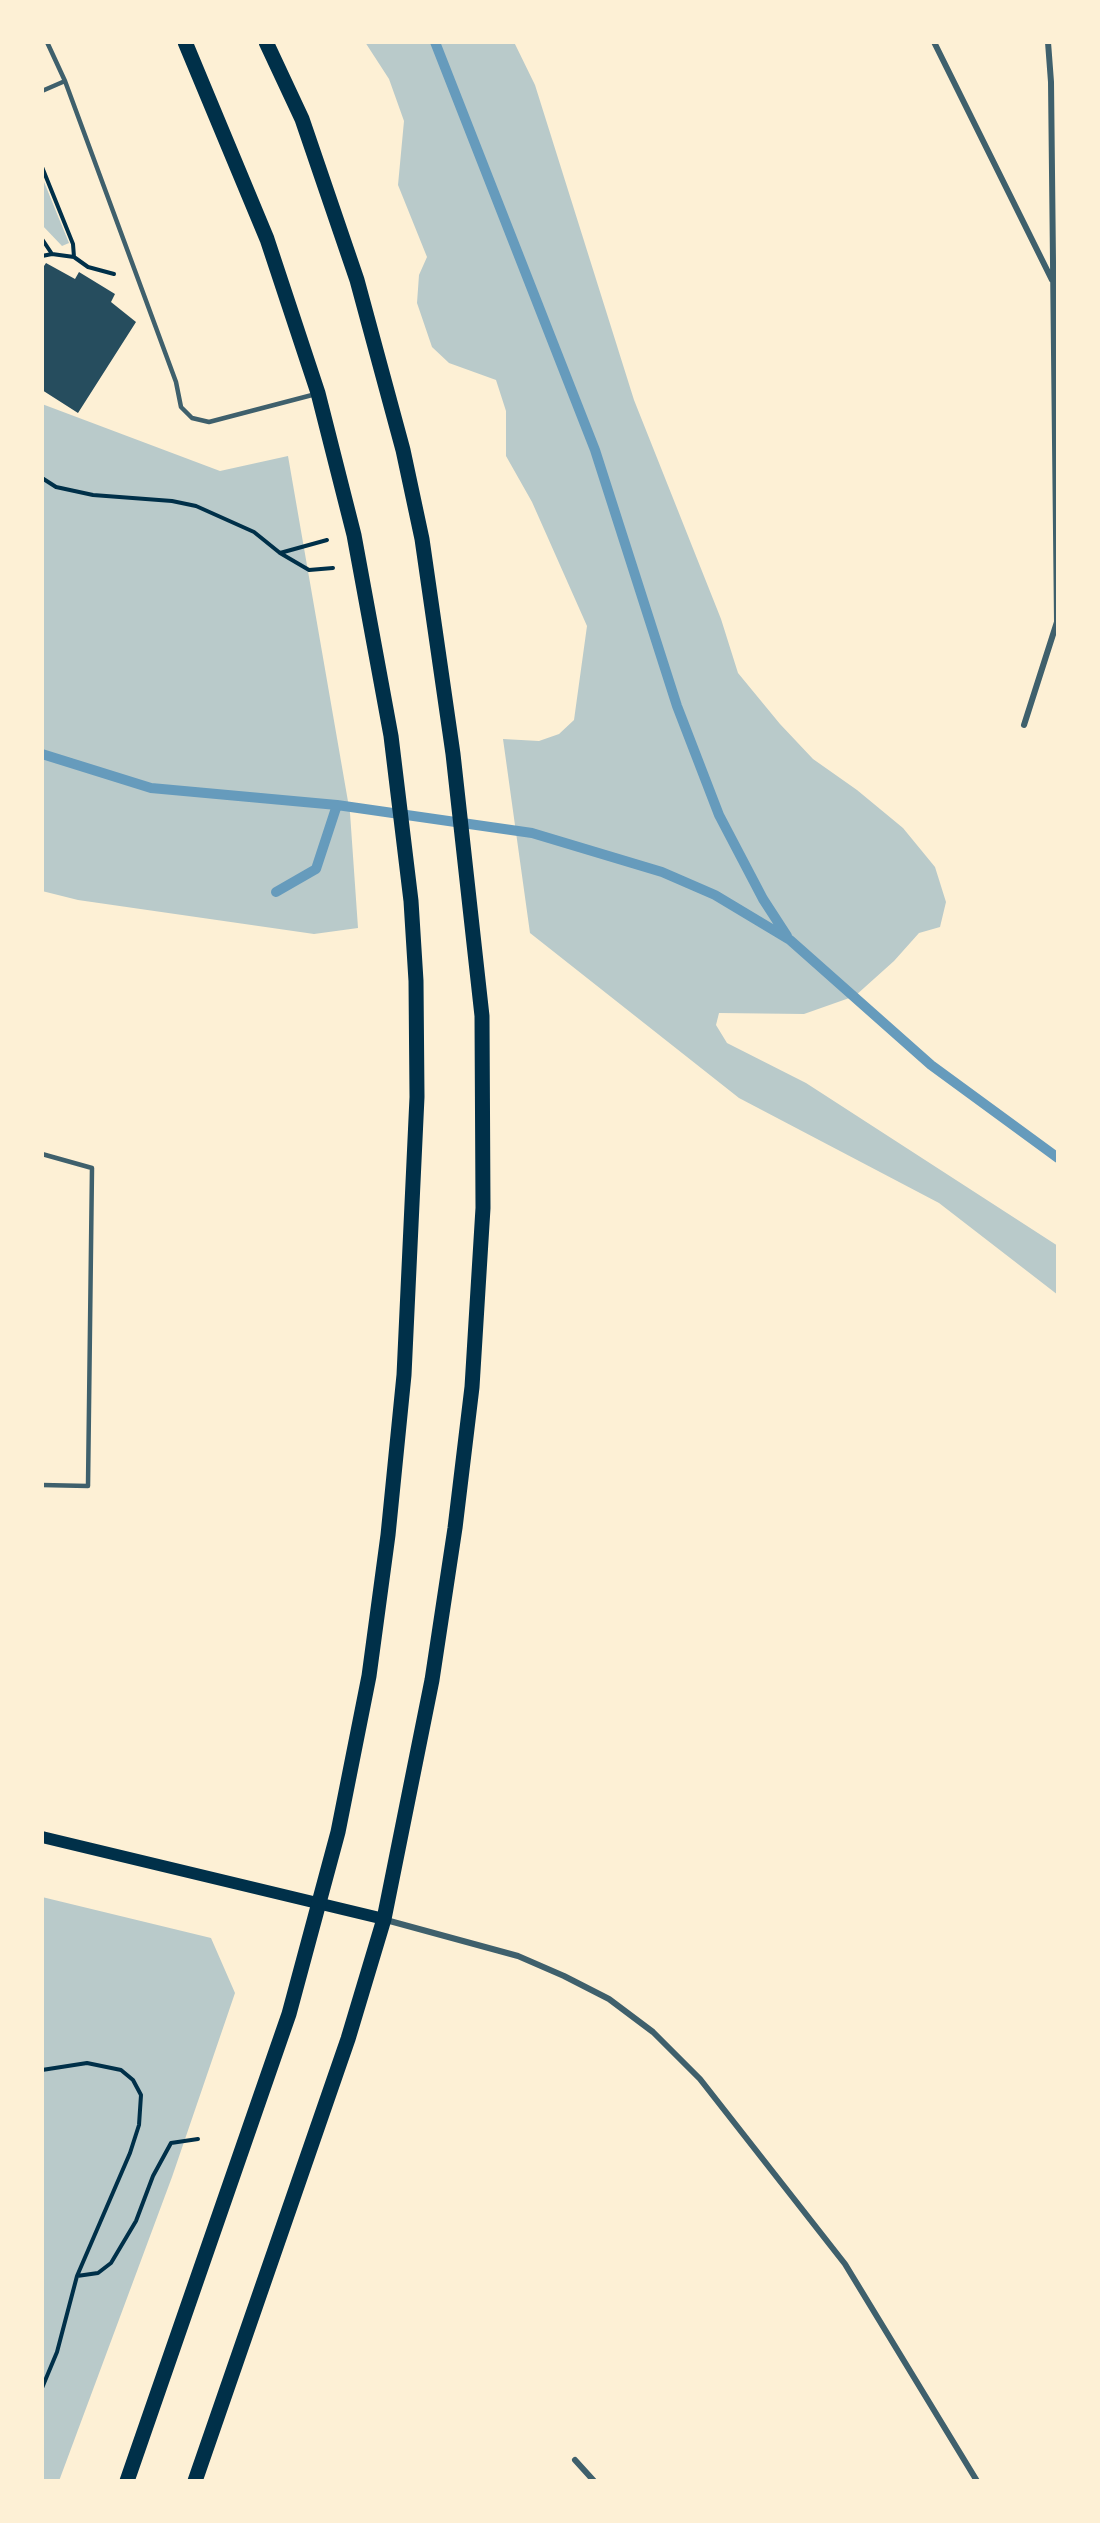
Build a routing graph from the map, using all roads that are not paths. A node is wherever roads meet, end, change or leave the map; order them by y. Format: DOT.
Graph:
graph roads {
  1 [pos="47,42"];
  2 [pos="185,42"];
  3 [pos="266,42"];
  4 [pos="934,42"];
  5 [pos="1048,42"];
  6 [pos="65,81"];
  7 [pos="42,91"];
  8 [pos="1053,283"];
  9 [pos="318,393"];
  10 [pos="1024,725"];
  11 [pos="42,1154"];
  12 [pos="42,1485"];
  13 [pos="42,1837"];
  14 [pos="318,1905"];
  15 [pos="384,1919"];
  16 [pos="575,2460"];
  17 [pos="127,2481"];
  18 [pos="195,2481"];
  19 [pos="594,2481"];
  20 [pos="977,2481"];
  1 -- 6 [label="lane"];
  2 -- 9 [label="main road"];
  3 -- 15 [label="main road"];
  4 -- 8 [label="street"];
  5 -- 8 [label="street"];
  6 -- 7 [label="lane"];
  6 -- 9 [label="lane"];
  8 -- 10 [label="street"];
  9 -- 14 [label="main road"];
  11 -- 12 [label="lane"];
  13 -- 14 [label="main road"];
  14 -- 15 [label="main road"];
  14 -- 17 [label="main road"];
  15 -- 18 [label="main road"];
  15 -- 20 [label="street"];
  16 -- 19 [label="street"];
}
